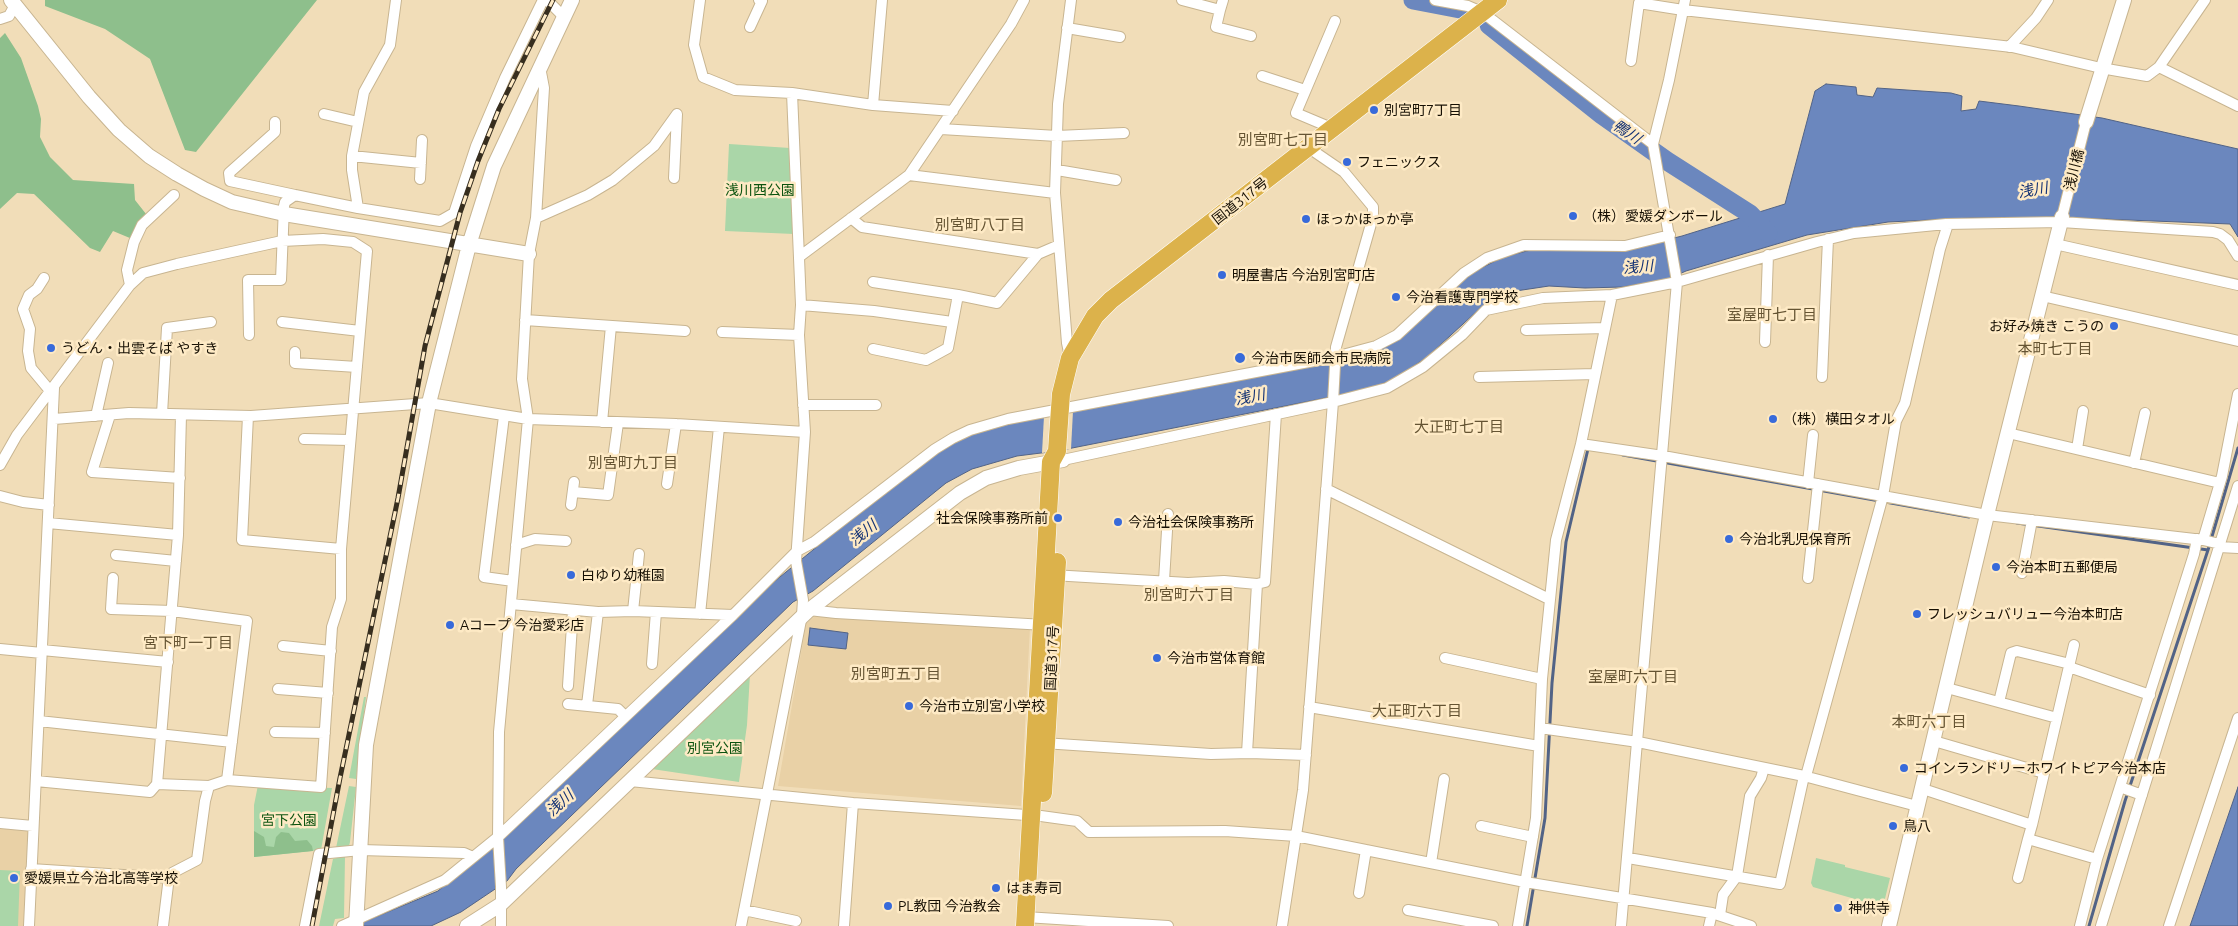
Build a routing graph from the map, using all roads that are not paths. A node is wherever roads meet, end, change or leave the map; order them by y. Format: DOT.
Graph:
graph roads {
  1 [pos="396,0"];
  2 [pos="543,0"];
  3 [pos="547,0"];
  4 [pos="572,0"];
  5 [pos="700,0"];
  6 [pos="759,0"];
  7 [pos="882,0"];
  8 [pos="1024,0"];
  9 [pos="1071,0"];
  10 [pos="1182,0"];
  11 [pos="1435,0"];
  12 [pos="1498,0"];
  13 [pos="2048,0"];
  14 [pos="2124,0"];
  15 [pos="2205,0"];
  16 [pos="13,2"];
  17 [pos="1222,5"];
  18 [pos="1684,5"];
  19 [pos="1482,12"];
  20 [pos="563,16"];
  21 [pos="0,19"];
  22 [pos="1335,21"];
  23 [pos="750,27"];
  24 [pos="1067,28"];
  25 [pos="1251,36"];
  26 [pos="1120,37"];
  27 [pos="2009,47"];
  28 [pos="1631,61"];
  29 [pos="540,67"];
  30 [pos="2159,67"];
  31 [pos="2102,68"];
  32 [pos="1262,76"];
  33 [pos="1305,90"];
  34 [pos="792,94"];
  35 [pos="874,105"];
  36 [pos="2238,106"];
  37 [pos="953,110"];
  38 [pos="324,114"];
  39 [pos="275,122"];
  40 [pos="358,122"];
  41 [pos="2086,122"];
  42 [pos="941,129"];
  43 [pos="1334,129"];
  44 [pos="1124,133"];
  45 [pos="1057,136"];
  46 [pos="422,140"];
  47 [pos="1652,144"];
  48 [pos="1309,148"];
  49 [pos="352,156"];
  50 [pos="421,163"];
  51 [pos="1057,170"];
  52 [pos="909,175"];
  53 [pos="674,178"];
  54 [pos="420,179"];
  55 [pos="1116,180"];
  56 [pos="1055,193"];
  57 [pos="174,195"];
  58 [pos="295,195"];
  59 [pos="358,208"];
  60 [pos="284,214"];
  61 [pos="536,218"];
  62 [pos="851,218"];
  63 [pos="2062,220"];
  64 [pos="1948,224"];
  65 [pos="1670,238"];
  66 [pos="1828,239"];
  67 [pos="282,241"];
  68 [pos="2055,244"];
  69 [pos="469,245"];
  70 [pos="1059,245"];
  71 [pos="528,254"];
  72 [pos="1038,254"];
  73 [pos="1768,256"];
  74 [pos="2238,256"];
  75 [pos="799,257"];
  76 [pos="44,278"];
  77 [pos="1677,278"];
  78 [pos="873,282"];
  79 [pos="130,285"];
  80 [pos="2238,285"];
  81 [pos="958,295"];
  82 [pos="1612,295"];
  83 [pos="2042,296"];
  84 [pos="801,305"];
  85 [pos="525,320"];
  86 [pos="211,322"];
  87 [pos="282,322"];
  88 [pos="952,322"];
  89 [pos="611,326"];
  90 [pos="1605,328"];
  91 [pos="1526,330"];
  92 [pos="360,331"];
  93 [pos="685,331"];
  94 [pos="722,332"];
  95 [pos="249,335"];
  96 [pos="799,335"];
  97 [pos="2238,341"];
  98 [pos="1765,342"];
  99 [pos="873,348"];
  100 [pos="294,352"];
  101 [pos="1070,358"];
  102 [pos="1335,359"];
  103 [pos="108,363"];
  104 [pos="357,366"];
  105 [pos="1596,374"];
  106 [pos="1479,377"];
  107 [pos="1822,377"];
  108 [pos="52,390"];
  109 [pos="2238,394"];
  110 [pos="1333,399"];
  111 [pos="429,403"];
  112 [pos="803,405"];
  113 [pos="876,405"];
  114 [pos="353,409"];
  115 [pos="2083,411"];
  116 [pos="1059,412"];
  117 [pos="2145,413"];
  118 [pos="162,414"];
  119 [pos="1276,414"];
  120 [pos="110,415"];
  121 [pos="181,415"];
  122 [pos="96,416"];
  123 [pos="248,416"];
  124 [pos="504,416"];
  125 [pos="54,419"];
  126 [pos="528,419"];
  127 [pos="602,422"];
  128 [pos="618,423"];
  129 [pos="676,424"];
  130 [pos="719,427"];
  131 [pos="805,432"];
  132 [pos="2008,434"];
  133 [pos="1812,435"];
  134 [pos="304,439"];
  135 [pos="350,440"];
  136 [pos="1581,444"];
  137 [pos="2077,449"];
  138 [pos="1663,456"];
  139 [pos="1057,458"];
  140 [pos="2134,463"];
  141 [pos="0,465"];
  142 [pos="180,478"];
  143 [pos="1813,483"];
  144 [pos="2220,483"];
  145 [pos="667,484"];
  146 [pos="2238,486"];
  147 [pos="1326,489"];
  148 [pos="0,496"];
  149 [pos="1883,496"];
  150 [pos="572,504"];
  151 [pos="49,505"];
  152 [pos="1168,514"];
  153 [pos="1987,515"];
  154 [pos="2032,520"];
  155 [pos="48,523"];
  156 [pos="178,535"];
  157 [pos="2201,540"];
  158 [pos="566,542"];
  159 [pos="516,545"];
  160 [pos="2218,545"];
  161 [pos="2238,548"];
  162 [pos="341,549"];
  163 [pos="639,554"];
  164 [pos="116,555"];
  165 [pos="797,556"];
  166 [pos="176,560"];
  167 [pos="2022,573"];
  168 [pos="1050,575"];
  169 [pos="113,578"];
  170 [pos="1808,578"];
  171 [pos="513,581"];
  172 [pos="1164,581"];
  173 [pos="1257,584"];
  174 [pos="1549,598"];
  175 [pos="511,604"];
  176 [pos="805,608"];
  177 [pos="574,610"];
  178 [pos="634,610"];
  179 [pos="172,611"];
  180 [pos="598,612"];
  181 [pos="656,612"];
  182 [pos="700,614"];
  183 [pos="733,615"];
  184 [pos="1048,625"];
  185 [pos="2074,645"];
  186 [pos="283,646"];
  187 [pos="0,649"];
  188 [pos="331,651"];
  189 [pos="42,652"];
  190 [pos="1445,658"];
  191 [pos="168,662"];
  192 [pos="652,664"];
  193 [pos="2069,666"];
  194 [pos="1542,679"];
  195 [pos="568,686"];
  196 [pos="278,688"];
  197 [pos="1947,688"];
  198 [pos="328,693"];
  199 [pos="2150,695"];
  200 [pos="1999,702"];
  201 [pos="568,704"];
  202 [pos="588,705"];
  203 [pos="1309,707"];
  204 [pos="625,716"];
  205 [pos="2057,718"];
  206 [pos="2238,718"];
  207 [pos="39,721"];
  208 [pos="1540,728"];
  209 [pos="275,732"];
  210 [pos="162,733"];
  211 [pos="325,733"];
  212 [pos="1934,741"];
  213 [pos="232,742"];
  214 [pos="1638,742"];
  215 [pos="1041,743"];
  216 [pos="1539,746"];
  217 [pos="1246,753"];
  218 [pos="1306,755"];
  219 [pos="1764,768"];
  220 [pos="2044,773"];
  221 [pos="1805,776"];
  222 [pos="1444,779"];
  223 [pos="227,780"];
  224 [pos="36,781"];
  225 [pos="630,781"];
  226 [pos="157,784"];
  227 [pos="209,786"];
  228 [pos="2121,788"];
  229 [pos="1923,789"];
  230 [pos="766,794"];
  231 [pos="2138,794"];
  232 [pos="853,803"];
  233 [pos="1916,806"];
  234 [pos="1036,816"];
  235 [pos="0,822"];
  236 [pos="2032,825"];
  237 [pos="34,826"];
  238 [pos="1481,826"];
  239 [pos="1296,836"];
  240 [pos="1533,837"];
  241 [pos="2028,839"];
  242 [pos="498,840"];
  243 [pos="361,850"];
  244 [pos="1366,850"];
  245 [pos="473,857"];
  246 [pos="1628,858"];
  247 [pos="2097,859"];
  248 [pos="1431,863"];
  249 [pos="31,869"];
  250 [pos="1737,876"];
  251 [pos="170,878"];
  252 [pos="2018,878"];
  253 [pos="1525,882"];
  254 [pos="1359,893"];
  255 [pos="1624,897"];
  256 [pos="500,905"];
  257 [pos="744,910"];
  258 [pos="1408,910"];
  259 [pos="1716,914"];
  260 [pos="796,921"];
  261 [pos="357,922"];
  262 [pos="1031,922"];
  263 [pos="29,926"];
  264 [pos="162,926"];
  265 [pos="305,926"];
  266 [pos="342,926"];
  267 [pos="467,926"];
  268 [pos="501,926"];
  269 [pos="741,926"];
  270 [pos="844,926"];
  271 [pos="1168,926"];
  272 [pos="1282,926"];
  273 [pos="1493,926"];
  274 [pos="1518,926"];
  275 [pos="1621,926"];
  276 [pos="1709,926"];
  277 [pos="1751,926"];
  278 [pos="1889,926"];
  279 [pos="2080,926"];
  280 [pos="2101,926"];
  281 [pos="2169,926"];
  1 -- 40 [label="street"];
  2 -- 59 [label="street"];
  3 -- 20 [label="street"];
  4 -- 20 [label="street"];
  5 -- 34 [label="street"];
  6 -- 23 [label="street"];
  7 -- 35 [label="street"];
  8 -- 37 [label="street"];
  9 -- 24 [label="street"];
  10 -- 17 [label="street"];
  11 -- 19 [label="street"];
  12 -- 19 [label="highway, 国道317号"];
  13 -- 27 [label="street"];
  14 -- 31 [label="street"];
  15 -- 30 [label="street"];
  16 -- 21 [label="street"];
  16 -- 60 [label="street"];
  17 -- 25 [label="street"];
  18 -- 27 [label="street"];
  18 -- 28 [label="street"];
  18 -- 47 [label="street"];
  19 -- 43 [label="highway, 国道317号"];
  19 -- 47 [label="street"];
  20 -- 29 [label="street"];
  22 -- 33 [label="street"];
  24 -- 26 [label="street"];
  24 -- 45 [label="street"];
  27 -- 31 [label="street"];
  29 -- 61 [label="street"];
  29 -- 69 [label="street"];
  30 -- 31 [label="street"];
  30 -- 36 [label="street"];
  31 -- 41 [label="street"];
  32 -- 33 [label="street"];
  33 -- 43 [label="street"];
  34 -- 35 [label="street"];
  34 -- 75 [label="street"];
  35 -- 37 [label="street"];
  37 -- 42 [label="street"];
  38 -- 40 [label="street"];
  39 -- 58 [label="street"];
  40 -- 49 [label="street"];
  41 -- 63 [label="street, 浅川橋"];
  42 -- 45 [label="street"];
  42 -- 52 [label="street"];
  43 -- 48 [label="highway, 国道317号"];
  44 -- 45 [label="street"];
  45 -- 51 [label="street"];
  46 -- 50 [label="street"];
  47 -- 65 [label="street"];
  48 -- 101 [label="highway, 国道317号"];
  48 -- 102 [label="street"];
  49 -- 50 [label="street"];
  49 -- 59 [label="street"];
  50 -- 54 [label="street"];
  51 -- 55 [label="street"];
  51 -- 56 [label="street"];
  52 -- 56 [label="street"];
  52 -- 62 [label="street"];
  53 -- 61 [label="street"];
  56 -- 70 [label="street"];
  57 -- 79 [label="street"];
  58 -- 59 [label="street"];
  58 -- 60 [label="street"];
  60 -- 67 [label="street"];
  60 -- 69 [label="street"];
  61 -- 71 [label="street"];
  62 -- 72 [label="street"];
  62 -- 75 [label="street"];
  63 -- 64 [label="street"];
  63 -- 68 [label="street"];
  63 -- 74 [label="street"];
  64 -- 66 [label="street"];
  64 -- 149 [label="street"];
  65 -- 77 [label="street"];
  65 -- 102 [label="street"];
  66 -- 73 [label="street"];
  66 -- 107 [label="street"];
  67 -- 79 [label="street"];
  67 -- 92 [label="street"];
  67 -- 95 [label="street"];
  68 -- 80 [label="street"];
  68 -- 83 [label="street"];
  69 -- 71 [label="street"];
  69 -- 111 [label="street"];
  70 -- 72 [label="street"];
  70 -- 101 [label="street"];
  71 -- 85 [label="street"];
  72 -- 81 [label="street"];
  73 -- 77 [label="street"];
  73 -- 98 [label="street"];
  75 -- 84 [label="street"];
  76 -- 108 [label="street"];
  77 -- 82 [label="street"];
  77 -- 138 [label="street"];
  78 -- 81 [label="street"];
  79 -- 108 [label="street"];
  81 -- 88 [label="street"];
  82 -- 90 [label="street"];
  82 -- 110 [label="street"];
  83 -- 97 [label="street"];
  83 -- 132 [label="street"];
  84 -- 88 [label="street"];
  84 -- 96 [label="street"];
  85 -- 89 [label="street"];
  85 -- 126 [label="street"];
  86 -- 118 [label="street"];
  87 -- 92 [label="street"];
  88 -- 99 [label="street"];
  89 -- 93 [label="street"];
  89 -- 127 [label="street"];
  90 -- 91 [label="street"];
  90 -- 105 [label="street"];
  92 -- 104 [label="street"];
  94 -- 96 [label="street"];
  96 -- 112 [label="street"];
  100 -- 104 [label="street"];
  101 -- 116 [label="highway, 国道317号"];
  102 -- 110 [label="street"];
  102 -- 116 [label="street"];
  103 -- 122 [label="street"];
  104 -- 114 [label="street"];
  105 -- 106 [label="street"];
  105 -- 136 [label="street"];
  108 -- 125 [label="street"];
  108 -- 141 [label="street"];
  109 -- 144 [label="street"];
  110 -- 119 [label="street"];
  110 -- 147 [label="street"];
  111 -- 114 [label="street"];
  111 -- 124 [label="street"];
  111 -- 243 [label="street"];
  112 -- 113 [label="street"];
  112 -- 131 [label="street"];
  114 -- 123 [label="street"];
  114 -- 135 [label="street"];
  115 -- 137 [label="street"];
  116 -- 139 [label="highway, 国道317号"];
  116 -- 165 [label="street"];
  117 -- 140 [label="street"];
  118 -- 120 [label="street"];
  118 -- 121 [label="street"];
  119 -- 139 [label="street"];
  119 -- 173 [label="street"];
  120 -- 122 [label="street"];
  120 -- 142 [label="street"];
  121 -- 123 [label="street"];
  121 -- 142 [label="street"];
  122 -- 125 [label="street"];
  123 -- 162 [label="street"];
  124 -- 126 [label="street"];
  124 -- 171 [label="street"];
  125 -- 151 [label="street"];
  126 -- 127 [label="street"];
  126 -- 159 [label="street"];
  127 -- 128 [label="street"];
  128 -- 129 [label="street"];
  128 -- 150 [label="street"];
  129 -- 130 [label="street"];
  129 -- 145 [label="street"];
  130 -- 131 [label="street"];
  130 -- 182 [label="street"];
  131 -- 165 [label="street"];
  132 -- 137 [label="street"];
  132 -- 153 [label="street"];
  133 -- 143 [label="street"];
  134 -- 135 [label="street"];
  135 -- 162 [label="street"];
  136 -- 138 [label="street"];
  136 -- 174 [label="street"];
  137 -- 140 [label="street"];
  138 -- 143 [label="street"];
  138 -- 214 [label="street"];
  139 -- 168 [label="highway, 国道317号"];
  139 -- 176 [label="street"];
  140 -- 144 [label="street"];
  142 -- 156 [label="street"];
  143 -- 149 [label="street"];
  143 -- 170 [label="street"];
  144 -- 157 [label="street"];
  146 -- 160 [label="street"];
  147 -- 174 [label="street"];
  147 -- 203 [label="street"];
  148 -- 151 [label="street"];
  149 -- 153 [label="street"];
  149 -- 221 [label="street"];
  151 -- 155 [label="street"];
  152 -- 172 [label="street"];
  153 -- 154 [label="street"];
  153 -- 197 [label="street"];
  154 -- 157 [label="street"];
  154 -- 167 [label="street"];
  155 -- 156 [label="street"];
  155 -- 189 [label="street"];
  156 -- 166 [label="street"];
  157 -- 160 [label="street"];
  157 -- 199 [label="street"];
  158 -- 159 [label="street"];
  159 -- 171 [label="street"];
  160 -- 161 [label="street"];
  160 -- 231 [label="street"];
  162 -- 188 [label="street"];
  163 -- 178 [label="street"];
  164 -- 166 [label="street"];
  165 -- 176 [label="street"];
  165 -- 183 [label="street"];
  166 -- 179 [label="street"];
  168 -- 172 [label="street"];
  168 -- 184 [label="highway, 国道317号"];
  169 -- 179 [label="street"];
  171 -- 175 [label="street"];
  172 -- 173 [label="street"];
  173 -- 217 [label="street"];
  174 -- 194 [label="street"];
  175 -- 177 [label="street"];
  175 -- 242 [label="street"];
  176 -- 184 [label="street"];
  176 -- 225 [label="street"];
  176 -- 230 [label="street"];
  177 -- 180 [label="street"];
  177 -- 195 [label="street"];
  178 -- 180 [label="street"];
  178 -- 181 [label="street"];
  179 -- 191 [label="street"];
  179 -- 213 [label="street"];
  180 -- 202 [label="street"];
  181 -- 182 [label="street"];
  181 -- 192 [label="street"];
  182 -- 183 [label="street"];
  183 -- 204 [label="street"];
  184 -- 215 [label="highway, 国道317号"];
  185 -- 193 [label="street"];
  186 -- 188 [label="street"];
  187 -- 189 [label="street"];
  188 -- 198 [label="street"];
  189 -- 191 [label="street"];
  189 -- 207 [label="street"];
  190 -- 194 [label="street"];
  191 -- 210 [label="street"];
  193 -- 199 [label="street"];
  193 -- 200 [label="street"];
  193 -- 205 [label="street"];
  194 -- 208 [label="street"];
  196 -- 198 [label="street"];
  197 -- 200 [label="street"];
  197 -- 212 [label="street"];
  198 -- 211 [label="street"];
  199 -- 228 [label="street"];
  200 -- 205 [label="street"];
  201 -- 202 [label="street"];
  202 -- 204 [label="street"];
  203 -- 216 [label="street"];
  203 -- 218 [label="street"];
  204 -- 242 [label="street"];
  205 -- 220 [label="street"];
  206 -- 281 [label="street"];
  207 -- 210 [label="street"];
  207 -- 224 [label="street"];
  208 -- 214 [label="street"];
  208 -- 216 [label="street"];
  209 -- 211 [label="street"];
  210 -- 213 [label="street"];
  210 -- 226 [label="street"];
  211 -- 223 [label="street"];
  212 -- 220 [label="street"];
  212 -- 229 [label="street"];
  213 -- 223 [label="street"];
  214 -- 219 [label="street"];
  214 -- 246 [label="street"];
  215 -- 217 [label="street"];
  215 -- 234 [label="highway, 国道317号"];
  216 -- 240 [label="street"];
  217 -- 218 [label="street"];
  218 -- 239 [label="street"];
  219 -- 221 [label="street"];
  219 -- 250 [label="street"];
  220 -- 236 [label="street"];
  221 -- 233 [label="street"];
  221 -- 250 [label="street"];
  222 -- 248 [label="street"];
  223 -- 227 [label="street"];
  224 -- 226 [label="street"];
  224 -- 237 [label="street"];
  225 -- 230 [label="street"];
  225 -- 256 [label="street"];
  226 -- 227 [label="street"];
  227 -- 251 [label="street"];
  228 -- 231 [label="street"];
  228 -- 247 [label="street"];
  229 -- 233 [label="street"];
  229 -- 236 [label="street"];
  230 -- 232 [label="street"];
  230 -- 257 [label="street"];
  231 -- 280 [label="street"];
  232 -- 234 [label="street"];
  232 -- 270 [label="street"];
  233 -- 278 [label="street"];
  234 -- 239 [label="street"];
  234 -- 262 [label="highway, 国道317号"];
  235 -- 237 [label="street"];
  236 -- 241 [label="street"];
  237 -- 249 [label="street"];
  238 -- 240 [label="street"];
  239 -- 244 [label="street"];
  239 -- 272 [label="street"];
  240 -- 253 [label="street"];
  241 -- 247 [label="street"];
  241 -- 252 [label="street"];
  242 -- 245 [label="street"];
  242 -- 256 [label="street"];
  243 -- 245 [label="street"];
  243 -- 261 [label="street"];
  243 -- 265 [label="street"];
  244 -- 248 [label="street"];
  244 -- 254 [label="street"];
  245 -- 261 [label="street"];
  246 -- 250 [label="street"];
  246 -- 255 [label="street"];
  247 -- 279 [label="street"];
  248 -- 253 [label="street"];
  249 -- 251 [label="street"];
  249 -- 263 [label="street"];
  250 -- 259 [label="street"];
  251 -- 264 [label="street"];
  253 -- 255 [label="street"];
  253 -- 274 [label="street"];
  255 -- 259 [label="street"];
  255 -- 275 [label="street"];
  256 -- 267 [label="street"];
  256 -- 268 [label="street"];
  257 -- 260 [label="street"];
  257 -- 269 [label="street"];
  258 -- 273 [label="street"];
  259 -- 276 [label="street"];
  259 -- 277 [label="street"];
  261 -- 266 [label="street"];
  262 -- 271 [label="street"];
}
